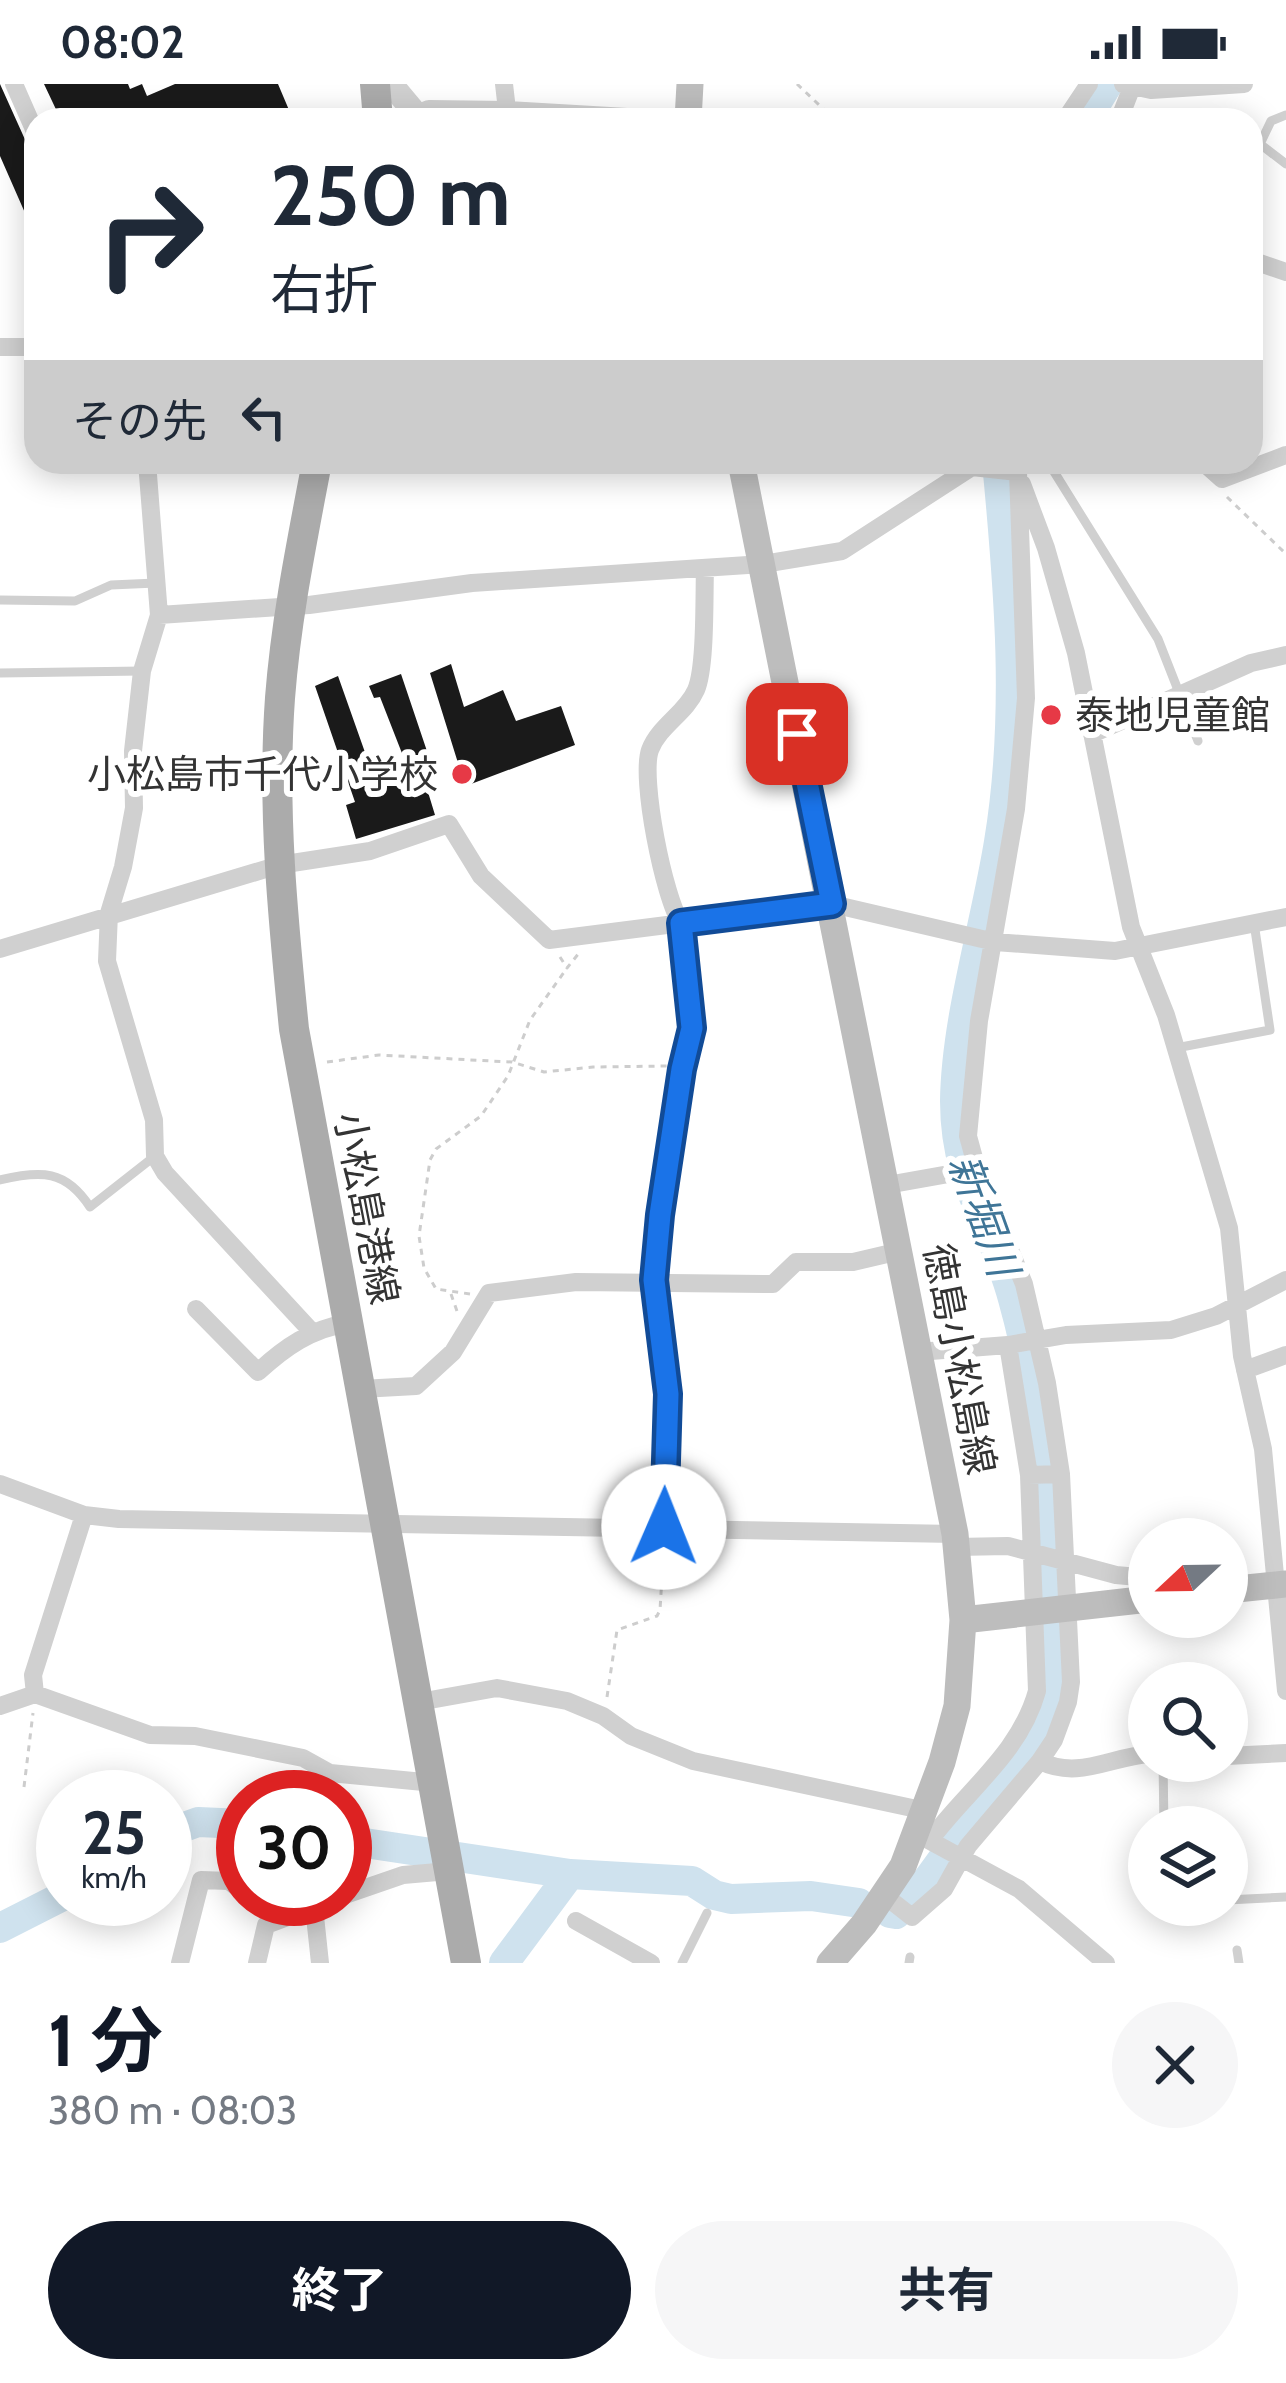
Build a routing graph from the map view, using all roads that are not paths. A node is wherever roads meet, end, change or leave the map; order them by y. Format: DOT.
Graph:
graph roads {
  1 [pos="391,84"];
  2 [pos="1244,84"];
  3 [pos="1129,85"];
  4 [pos="411,108"];
  5 [pos="1286,115"];
  6 [pos="1263,138"];
  7 [pos="149,474"];
  8 [pos="315,474"];
  9 [pos="742,474"];
  10 [pos="962,474"];
  11 [pos="1016,474"];
  12 [pos="1018,474"];
  13 [pos="1055,474"];
  14 [pos="763,564"];
  15 [pos="705,568"];
  16 [pos="155,584"];
  17 [pos="0,600"];
  18 [pos="290,604"];
  19 [pos="159,615"];
  20 [pos="1286,655"];
  21 [pos="142,671"];
  22 [pos="0,673"];
  23 [pos="1179,698"];
  24 [pos="1093,734"];
  25 [pos="1198,741"];
  26 [pos="279,865"];
  27 [pos="832,904"];
  28 [pos="109,914"];
  29 [pos="1286,917"];
  30 [pos="681,923"];
  31 [pos="1254,923"];
  32 [pos="992,940"];
  33 [pos="1139,947"];
  34 [pos="0,949"];
  35 [pos="1286,1027"];
  36 [pos="1270,1030"];
  37 [pos="1176,1048"];
  38 [pos="155,1156"];
  39 [pos="974,1170"];
  40 [pos="0,1180"];
  41 [pos="887,1185"];
  42 [pos="900,1251"];
  43 [pos="654,1280"];
  44 [pos="1286,1280"];
  45 [pos="1238,1305"];
  46 [pos="196,1309"];
  47 [pos="348,1323"];
  48 [pos="313,1333"];
  49 [pos="1023,1342"];
  50 [pos="918,1352"];
  51 [pos="1286,1355"];
  52 [pos="1245,1370"];
  53 [pos="361,1389"];
  54 [pos="1045,1474"];
  55 [pos="0,1484"];
  56 [pos="84,1515"];
  57 [pos="384,1525"];
  58 [pos="664,1527"];
  59 [pos="956,1540"];
  60 [pos="1049,1556"];
  61 [pos="1128,1575"];
  62 [pos="1280,1584"];
  63 [pos="1248,1588"];
  64 [pos="1128,1601"];
  65 [pos="1052,1609"];
  66 [pos="963,1620"];
  67 [pos="1286,1691"];
  68 [pos="35,1694"];
  69 [pos="419,1702"];
  70 [pos="0,1706"];
  71 [pos="1286,1753"];
  72 [pos="1128,1755"];
  73 [pos="1248,1755"];
  74 [pos="1040,1761"];
  75 [pos="434,1783"];
  76 [pos="928,1832"];
  77 [pos="959,1855"];
  78 [pos="447,1861"];
  79 [pos="216,1881"];
  80 [pos="372,1886"];
  81 [pos="1286,1897"];
  82 [pos="1248,1899"];
  83 [pos="896,1904"];
  84 [pos="707,1913"];
  85 [pos="576,1921"];
  86 [pos="266,1926"];
  87 [pos="316,1926"];
  88 [pos="180,1963"];
  89 [pos="256,1963"];
  90 [pos="320,1963"];
  91 [pos="466,1963"];
  92 [pos="651,1963"];
  93 [pos="682,1963"];
  94 [pos="830,1963"];
  95 [pos="1106,1963"];
  1 -- 4 [label="street"];
  2 -- 3 [label="street"];
  5 -- 6 [label="lane"];
  7 -- 16 [label="street"];
  8 -- 18 [label="main road, 小松島港線"];
  9 -- 14 [label="main road, 徳島小松島線"];
  10 -- 14 [label="street"];
  11 -- 32 [label="street"];
  12 -- 24 [label="street"];
  13 -- 23 [label="lane"];
  14 -- 15 [label="street"];
  14 -- 27 [label="main road, 徳島小松島線"];
  15 -- 18 [label="street"];
  15 -- 30 [label="street"];
  16 -- 17 [label="lane"];
  16 -- 19 [label="street"];
  18 -- 19 [label="street"];
  18 -- 26 [label="main road, 小松島港線"];
  19 -- 21 [label="street"];
  20 -- 23 [label="street"];
  21 -- 22 [label="lane"];
  21 -- 28 [label="street"];
  23 -- 24 [label="street"];
  23 -- 25 [label="lane"];
  24 -- 33 [label="street"];
  26 -- 28 [label="street"];
  26 -- 30 [label="street"];
  26 -- 47 [label="main road, 小松島港線"];
  27 -- 30 [label="street"];
  27 -- 32 [label="street"];
  27 -- 41 [label="main road, 徳島小松島線"];
  28 -- 34 [label="street"];
  28 -- 38 [label="street"];
  29 -- 31 [label="street"];
  30 -- 43 [label="street"];
  31 -- 33 [label="street"];
  31 -- 36 [label="lane"];
  32 -- 33 [label="street"];
  32 -- 39 [label="street"];
  33 -- 37 [label="street"];
  35 -- 36 [label="lane"];
  36 -- 37 [label="lane"];
  37 -- 45 [label="street"];
  38 -- 40 [label="lane"];
  38 -- 48 [label="street"];
  39 -- 41 [label="street"];
  39 -- 49 [label="street"];
  41 -- 42 [label="main road, 徳島小松島線"];
  42 -- 43 [label="street"];
  42 -- 50 [label="main road, 徳島小松島線"];
  43 -- 53 [label="street"];
  43 -- 58 [label="street"];
  44 -- 45 [label="street"];
  45 -- 49 [label="street"];
  45 -- 52 [label="street"];
  46 -- 48 [label="street"];
  47 -- 48 [label="street"];
  47 -- 53 [label="main road, 小松島港線"];
  49 -- 50 [label="street"];
  49 -- 54 [label="street"];
  49 -- 54 [label="street"];
  50 -- 59 [label="main road, 徳島小松島線"];
  51 -- 52 [label="street"];
  52 -- 62 [label="street"];
  53 -- 57 [label="main road, 小松島港線"];
  54 -- 60 [label="street"];
  54 -- 60 [label="street"];
  55 -- 56 [label="street"];
  56 -- 57 [label="street"];
  56 -- 68 [label="street"];
  57 -- 58 [label="street"];
  57 -- 69 [label="main road, 小松島港線"];
  58 -- 59 [label="street"];
  59 -- 60 [label="street"];
  59 -- 66 [label="main road, 徳島小松島線"];
  60 -- 61 [label="street"];
  60 -- 65 [label="street"];
  60 -- 65 [label="street"];
  62 -- 63 [label="main road"];
  62 -- 67 [label="street"];
  64 -- 65 [label="main road"];
  65 -- 66 [label="main road"];
  65 -- 74 [label="street"];
  65 -- 76 [label="street"];
  66 -- 76 [label="main road, 徳島小松島線"];
  68 -- 70 [label="street"];
  68 -- 75 [label="street"];
  69 -- 75 [label="main road, 小松島港線"];
  69 -- 76 [label="street"];
  71 -- 73 [label="street"];
  72 -- 74 [label="street"];
  74 -- 77 [label="street"];
  75 -- 78 [label="main road, 小松島港線"];
  76 -- 77 [label="street"];
  76 -- 83 [label="main road, 徳島小松島線"];
  77 -- 83 [label="street"];
  77 -- 95 [label="street"];
  78 -- 80 [label="street"];
  78 -- 91 [label="main road, 小松島港線"];
  79 -- 88 [label="street"];
  81 -- 82 [label="lane"];
  83 -- 94 [label="main road, 徳島小松島線"];
  84 -- 93 [label="lane"];
  85 -- 92 [label="street"];
  86 -- 89 [label="street"];
  87 -- 90 [label="street"];
}
